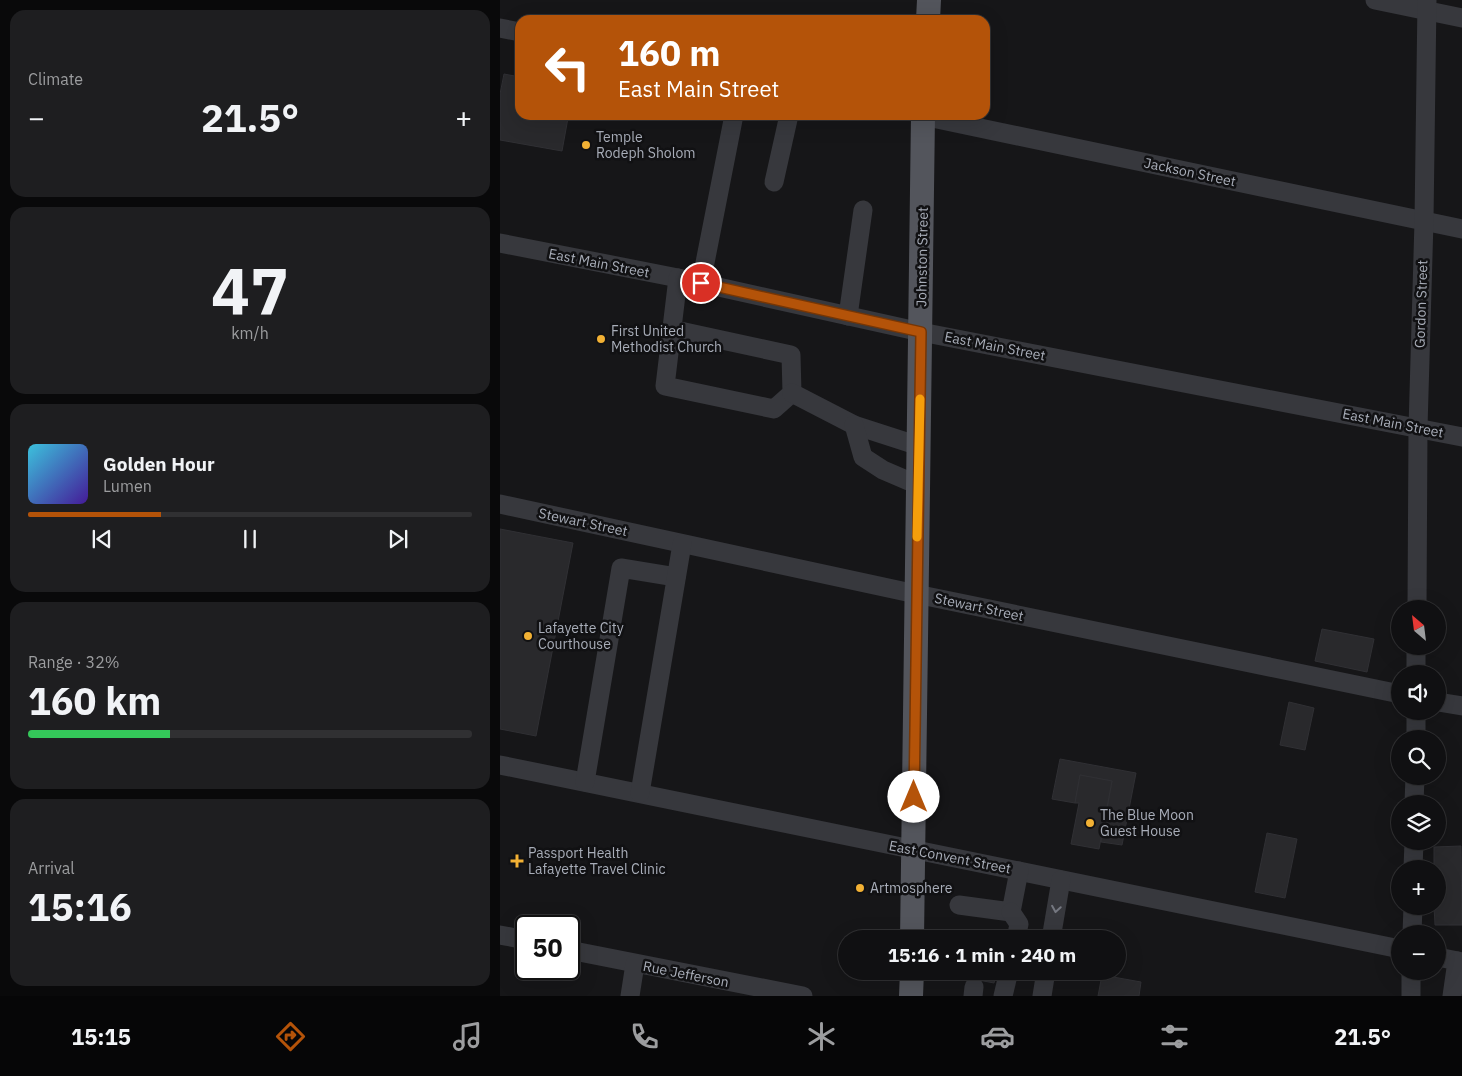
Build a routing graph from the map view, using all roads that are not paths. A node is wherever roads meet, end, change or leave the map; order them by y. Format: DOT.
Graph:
graph roads {
  1 [pos="929,0"];
  2 [pos="1375,0"];
  3 [pos="1426,5"];
  4 [pos="928,15"];
  5 [pos="1462,18"];
  6 [pos="500,28"];
  7 [pos="515,31"];
  8 [pos="733,120"];
  9 [pos="788,120"];
  10 [pos="922,120"];
  11 [pos="946,120"];
  12 [pos="774,182"];
  13 [pos="863,210"];
  14 [pos="1424,221"];
  15 [pos="1462,229"];
  16 [pos="500,243"];
  17 [pos="678,278"];
  18 [pos="701,283"];
  19 [pos="848,316"];
  20 [pos="671,328"];
  21 [pos="921,332"];
  22 [pos="792,392"];
  23 [pos="854,425"];
  24 [pos="1418,428"];
  25 [pos="1462,437"];
  26 [pos="919,446"];
  27 [pos="918,485"];
  28 [pos="500,504"];
  29 [pos="682,544"];
  30 [pos="676,577"];
  31 [pos="916,594"];
  32 [pos="1417,600"];
  33 [pos="1391,692"];
  34 [pos="1446,703"];
  35 [pos="1462,706"];
  36 [pos="500,765"];
  37 [pos="585,782"];
  38 [pos="640,793"];
  39 [pos="913,850"];
  40 [pos="1019,871"];
  41 [pos="1061,880"];
  42 [pos="959,905"];
  43 [pos="1011,912"];
  44 [pos="912,930"];
  45 [pos="1008,930"];
  46 [pos="1018,930"];
  47 [pos="1053,930"];
  48 [pos="500,935"];
  49 [pos="515,938"];
  50 [pos="1391,947"];
  51 [pos="580,952"];
  52 [pos="1446,959"];
  53 [pos="1460,962"];
  54 [pos="635,964"];
  55 [pos="912,980"];
  56 [pos="1001,980"];
  57 [pos="1004,980"];
  58 [pos="1045,980"];
  59 [pos="1411,980"];
  60 [pos="630,996"];
  61 [pos="804,996"];
  62 [pos="911,996"];
  63 [pos="998,996"];
  64 [pos="1004,996"];
  65 [pos="1042,996"];
  66 [pos="1411,996"];
  67 [pos="1452,996"];
  1 -- 4 [label="main road"];
  2 -- 3 [label="street"];
  3 -- 5 [label="street"];
  3 -- 14 [label="street, Gordon Street"];
  6 -- 7 [label="street"];
  8 -- 18 [label="street"];
  9 -- 12 [label="street"];
  10 -- 21 [label="main road, Johnston Street"];
  11 -- 14 [label="street, Jackson Street"];
  13 -- 19 [label="street"];
  14 -- 15 [label="street, Jackson Street"];
  14 -- 24 [label="street, Gordon Street"];
  16 -- 17 [label="street, East Main Street"];
  17 -- 18 [label="street, East Main Street"];
  17 -- 20 [label="street"];
  18 -- 19 [label="street, East Main Street"];
  19 -- 21 [label="street, East Main Street"];
  20 -- 22 [label="street"];
  20 -- 22 [label="street"];
  21 -- 24 [label="street, East Main Street"];
  21 -- 26 [label="main road, Johnston Street"];
  22 -- 23 [label="street"];
  23 -- 26 [label="street"];
  23 -- 27 [label="street"];
  24 -- 25 [label="street, East Main Street"];
  24 -- 32 [label="street, Gordon Street"];
  26 -- 27 [label="main road, Johnston Street"];
  27 -- 31 [label="main road, Johnston Street"];
  28 -- 29 [label="street, Stewart Street"];
  29 -- 30 [label="street"];
  29 -- 31 [label="street, Stewart Street"];
  30 -- 37 [label="street"];
  30 -- 38 [label="street"];
  31 -- 33 [label="street, Stewart Street"];
  31 -- 39 [label="main road, Johnston Street"];
  34 -- 35 [label="street"];
  36 -- 37 [label="street, East Convent Street"];
  37 -- 38 [label="street, East Convent Street"];
  38 -- 39 [label="street, East Convent Street"];
  39 -- 40 [label="street, East Convent Street"];
  39 -- 44 [label="main road, Johnston Street"];
  40 -- 41 [label="street, East Convent Street"];
  40 -- 43 [label="street"];
  41 -- 47 [label="street, one-way"];
  41 -- 50 [label="street, East Convent Street"];
  42 -- 43 [label="street"];
  43 -- 45 [label="street"];
  43 -- 46 [label="street"];
  48 -- 49 [label="street"];
  51 -- 54 [label="street, Rue Jefferson"];
  52 -- 53 [label="street"];
  53 -- 67 [label="street"];
  54 -- 60 [label="street"];
  54 -- 61 [label="street, Rue Jefferson"];
  55 -- 62 [label="main road"];
  56 -- 63 [label="street"];
  57 -- 64 [label="street"];
  58 -- 65 [label="street"];
  59 -- 66 [label="street"];
}
